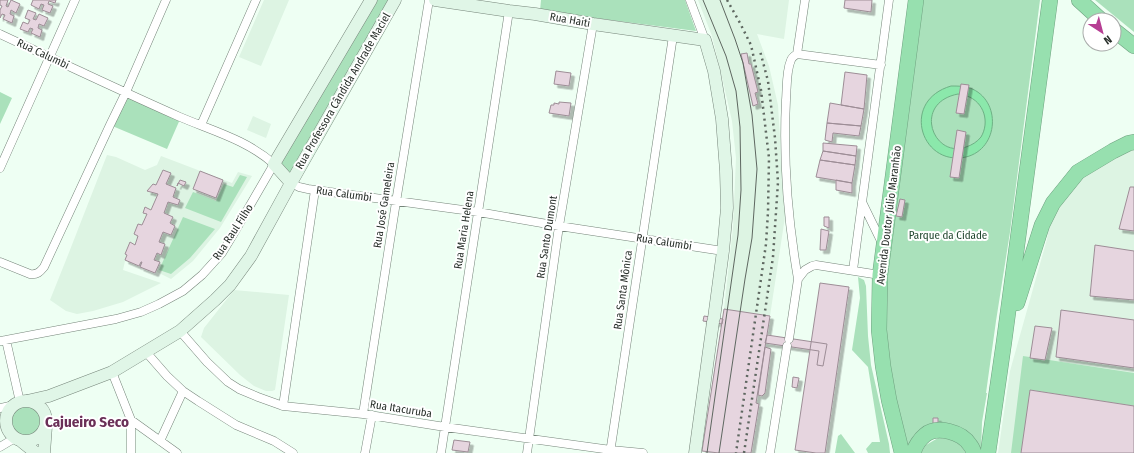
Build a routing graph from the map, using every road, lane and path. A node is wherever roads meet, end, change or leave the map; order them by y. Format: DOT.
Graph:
graph roads {
  1 [pos="75,0"];
  2 [pos="166,0"];
  3 [pos="256,0"];
  4 [pos="371,0"];
  5 [pos="395,0"];
  6 [pos="429,0"];
  7 [pos="434,0"];
  8 [pos="690,0"];
  9 [pos="805,0"];
  10 [pos="889,0"];
  11 [pos="916,0"];
  12 [pos="1050,0"];
  13 [pos="1079,0"];
  14 [pos="509,11"];
  15 [pos="1092,12"];
  16 [pos="593,24"];
  17 [pos="0,34"];
  18 [pos="673,36"];
  19 [pos="1122,36"];
  20 [pos="705,40"];
  21 [pos="1134,46"];
  22 [pos="797,54"];
  23 [pos="49,57"];
  24 [pos="881,65"];
  25 [pos="126,92"];
  26 [pos="202,125"];
  27 [pos="1134,142"];
  28 [pos="274,164"];
  29 [pos="0,168"];
  30 [pos="291,182"];
  31 [pos="315,190"];
  32 [pos="396,202"];
  33 [pos="862,202"];
  34 [pos="478,212"];
  35 [pos="559,226"];
  36 [pos="642,239"];
  37 [pos="884,246"];
  38 [pos="723,251"];
  39 [pos="0,262"];
  40 [pos="853,270"];
  41 [pos="880,275"];
  42 [pos="798,279"];
  43 [pos="180,332"];
  44 [pos="3,341"];
  45 [pos="1004,342"];
  46 [pos="146,352"];
  47 [pos="112,372"];
  48 [pos="184,391"];
  49 [pos="59,392"];
  50 [pos="21,403"];
  51 [pos="283,406"];
  52 [pos="0,408"];
  53 [pos="363,414"];
  54 [pos="372,415"];
  55 [pos="131,420"];
  56 [pos="46,421"];
  57 [pos="445,427"];
  58 [pos="529,438"];
  59 [pos="18,440"];
  60 [pos="160,440"];
  61 [pos="0,447"];
  62 [pos="611,451"];
  63 [pos="36,453"];
  64 [pos="44,453"];
  65 [pos="131,453"];
  66 [pos="177,453"];
  67 [pos="293,453"];
  68 [pos="365,453"];
  69 [pos="441,453"];
  70 [pos="527,453"];
  71 [pos="643,453"];
  72 [pos="696,453"];
  73 [pos="770,453"];
  74 [pos="902,453"];
  75 [pos="913,453"];
  76 [pos="974,453"];
  77 [pos="988,453"];
  1 -- 23 [label="street"];
  2 -- 25 [label="street"];
  3 -- 26 [label="street"];
  4 -- 28 [label="main road, Rua Raul Filho"];
  5 -- 30 [label="main road, Rua Professora Cândida Andrade Maciel"];
  6 -- 32 [label="street, Rua José Gameleira"];
  7 -- 14 [label="main road, Rua Haiti"];
  8 -- 20 [label="street"];
  9 -- 22 [label="street"];
  10 -- 24 [label="street"];
  11 -- 37 [label="highway, Avenida Doutor Júlio Maranhão"];
  12 -- 45 [label="highway"];
  13 -- 15 [label="highway"];
  14 -- 16 [label="main road, Rua Haiti"];
  14 -- 34 [label="street, Rua Maria Helena"];
  16 -- 18 [label="main road, Rua Haiti"];
  16 -- 35 [label="street, Rua Santo Dumont"];
  17 -- 23 [label="street, Rua Calumbi"];
  18 -- 20 [label="main road, Rua Haiti"];
  18 -- 36 [label="street, Rua Santa Mônica"];
  19 -- 21 [label="highway"];
  20 -- 38 [label="main road"];
  22 -- 24 [label="street"];
  22 -- 42 [label="street"];
  23 -- 25 [label="street, Rua Calumbi"];
  23 -- 29 [label="street"];
  24 -- 33 [label="street"];
  25 -- 26 [label="street, Rua Calumbi"];
  25 -- 39 [label="street"];
  26 -- 28 [label="street, Rua Calumbi"];
  27 -- 45 [label="highway"];
  28 -- 30 [label="main road, Rua Calumbi"];
  28 -- 44 [label="street, Rua Raul Filho"];
  30 -- 31 [label="street, Rua Calumbi"];
  30 -- 43 [label="main road, Rua Professora Cândida Andrade Maciel"];
  31 -- 32 [label="street, Rua Calumbi"];
  31 -- 51 [label="street"];
  32 -- 34 [label="street, Rua Calumbi"];
  32 -- 53 [label="street, Rua José Gameleira"];
  33 -- 37 [label="street"];
  33 -- 40 [label="street"];
  34 -- 35 [label="street, Rua Calumbi"];
  34 -- 57 [label="street, Rua Maria Helena"];
  35 -- 36 [label="street, Rua Calumbi"];
  35 -- 58 [label="street, Rua Santo Dumont"];
  36 -- 38 [label="street, Rua Calumbi"];
  36 -- 62 [label="street, Rua Santa Mônica"];
  37 -- 41 [label="highway, Avenida Doutor Júlio Maranhão"];
  38 -- 72 [label="main road"];
  40 -- 41 [label="street"];
  40 -- 42 [label="street"];
  41 -- 74 [label="highway, Avenida Doutor Júlio Maranhão"];
  42 -- 73 [label="street"];
  43 -- 46 [label="main road, Rua Professora Cândida Andrade Maciel"];
  43 -- 51 [label="street, Rua Itacuruba"];
  44 -- 50 [label="street"];
  45 -- 77 [label="highway"];
  46 -- 47 [label="main road, Rua Professora Cândida Andrade Maciel"];
  46 -- 48 [label="street"];
  47 -- 49 [label="main road, Rua Professora Cândida Andrade Maciel"];
  47 -- 55 [label="street"];
  48 -- 60 [label="street"];
  48 -- 67 [label="street"];
  49 -- 50 [label="main road, Rua Professora Cândida Andrade Maciel"];
  49 -- 56 [label="main road"];
  50 -- 52 [label="street"];
  50 -- 56 [label="main road"];
  50 -- 59 [label="main road"];
  51 -- 53 [label="street, Rua Itacuruba"];
  53 -- 54 [label="street, Rua Itacuruba"];
  54 -- 57 [label="street, Rua Itacuruba"];
  54 -- 68 [label="street"];
  55 -- 60 [label="street"];
  55 -- 65 [label="street"];
  56 -- 59 [label="main road"];
  56 -- 64 [label="main road"];
  57 -- 58 [label="street, Rua Itacuruba"];
  57 -- 69 [label="street, Rua Maria Helena"];
  58 -- 62 [label="street, Rua Itacuruba"];
  58 -- 70 [label="street, Rua Santo Dumont"];
  59 -- 61 [label="street"];
  59 -- 63 [label="main road"];
  60 -- 66 [label="street"];
  62 -- 71 [label="street, Rua Itacuruba"];
  75 -- 76 [label="highway"];
}
